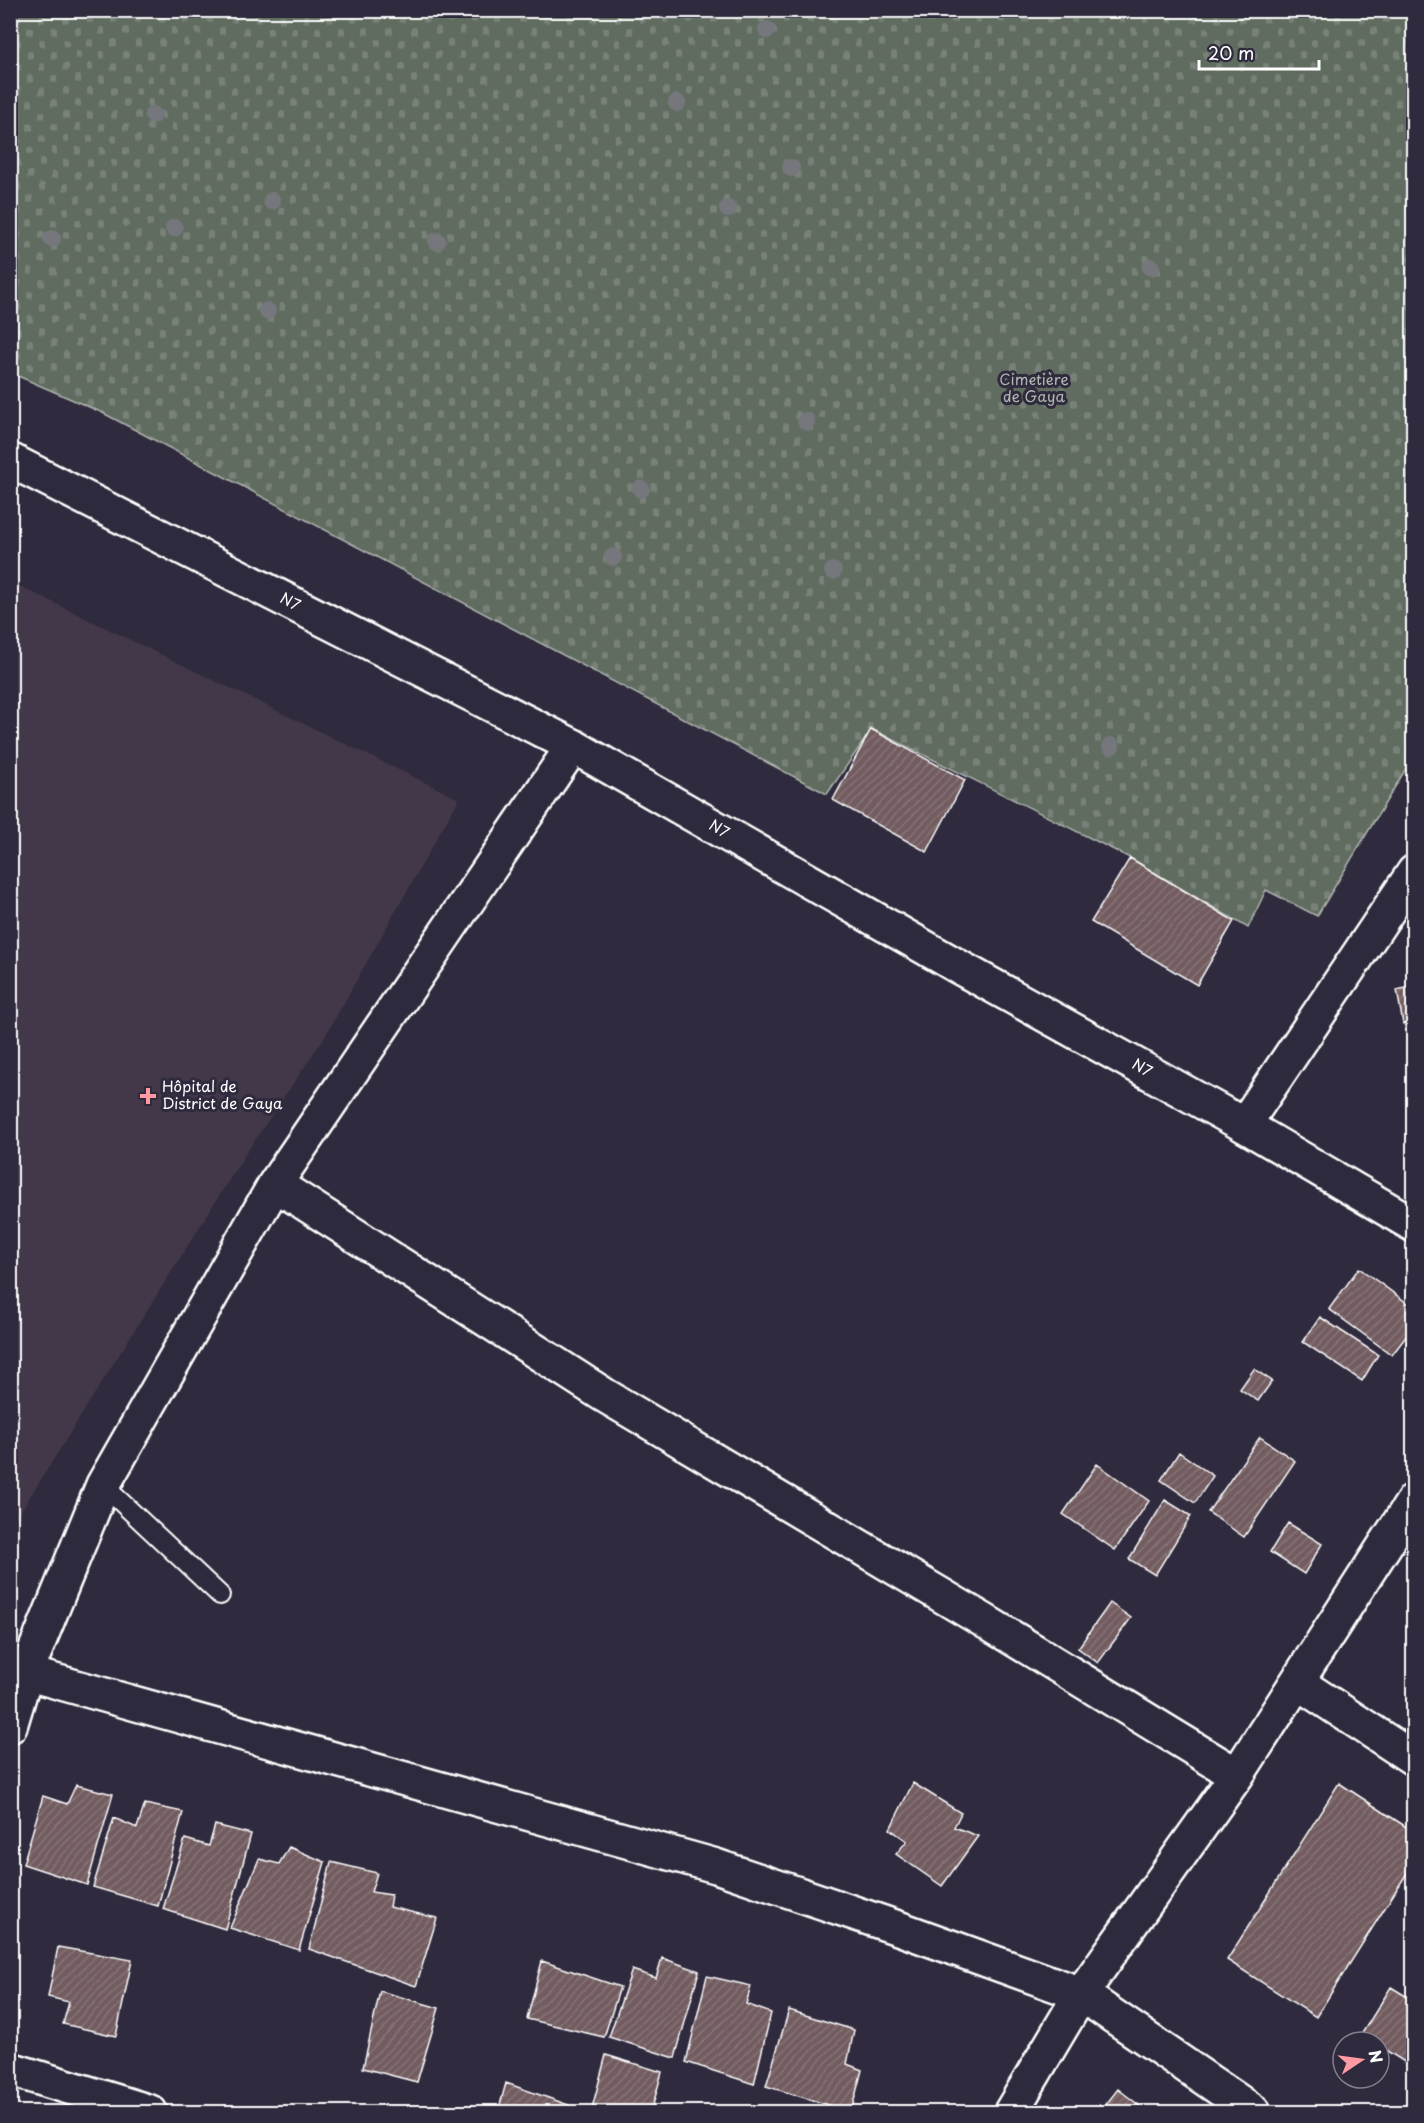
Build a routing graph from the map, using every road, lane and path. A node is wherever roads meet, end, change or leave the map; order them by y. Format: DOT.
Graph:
graph roads {
  1 [pos="10,460"];
  2 [pos="573,746"];
  3 [pos="1413,872"];
  4 [pos="1244,1125"];
  5 [pos="275,1184"];
  6 [pos="1413,1225"];
  7 [pos="103,1485"];
  8 [pos="1413,1500"];
  9 [pos="220,1595"];
  10 [pos="26,1673"];
  11 [pos="1297,1682"];
  12 [pos="10,1726"];
  13 [pos="1413,1759"];
  14 [pos="1237,1775"];
  15 [pos="1081,1994"];
  16 [pos="10,2069"];
  17 [pos="150,2112"];
  18 [pos="1011,2112"];
  19 [pos="1254,2112"];
  1 -- 2 [label="street, N7"];
  2 -- 4 [label="street, N7"];
  2 -- 5 [label="street"];
  3 -- 4 [label="street"];
  4 -- 6 [label="street, N7"];
  5 -- 7 [label="street"];
  5 -- 14 [label="street"];
  7 -- 9 [label="lane"];
  7 -- 10 [label="street"];
  8 -- 11 [label="street"];
  10 -- 12 [label="street"];
  10 -- 15 [label="street"];
  11 -- 13 [label="street"];
  11 -- 14 [label="street"];
  14 -- 15 [label="street"];
  15 -- 18 [label="street"];
  15 -- 19 [label="street"];
  16 -- 17 [label="street"];
}
